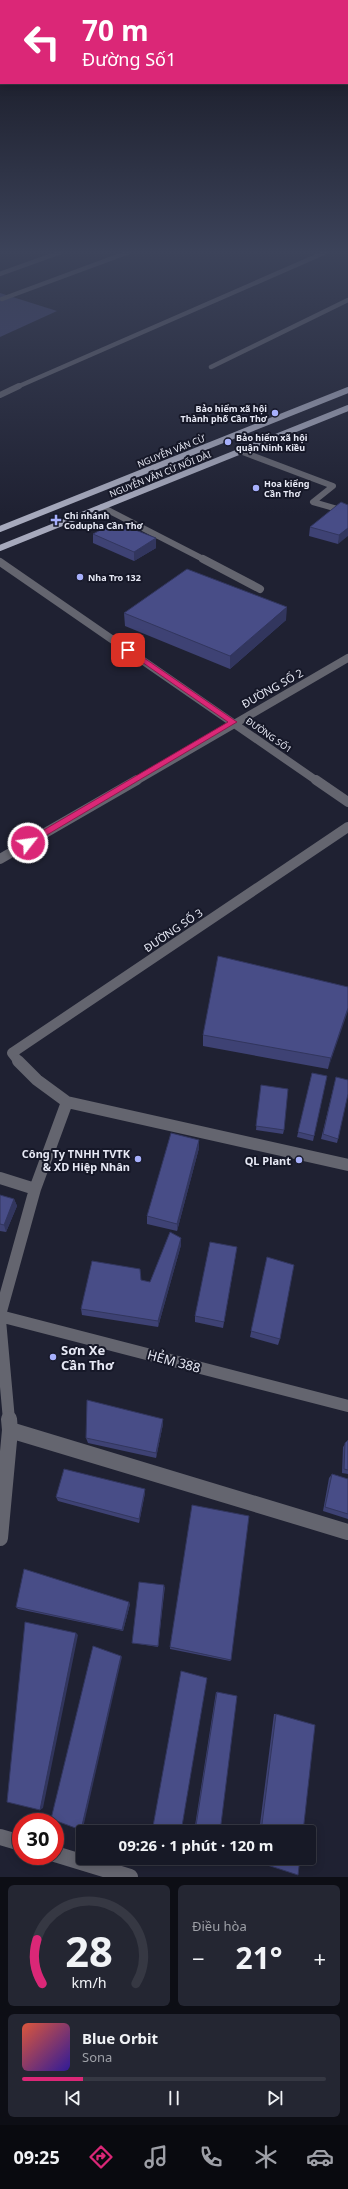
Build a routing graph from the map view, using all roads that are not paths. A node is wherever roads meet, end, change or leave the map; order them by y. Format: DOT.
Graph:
graph roads {
  1 [pos="126,340"];
  2 [pos="266,340"];
  3 [pos="210,367"];
  4 [pos="348,390"];
  5 [pos="0,395"];
  6 [pos="348,408"];
  7 [pos="240,451"];
  8 [pos="102,507"];
  9 [pos="348,512"];
  10 [pos="0,529"];
  11 [pos="0,548"];
  12 [pos="0,562"];
  13 [pos="260,588"];
  14 [pos="348,658"];
  15 [pos="234,722"];
  16 [pos="348,802"];
  17 [pos="348,827"];
  18 [pos="0,859"];
  19 [pos="68,1102"];
  20 [pos="348,1165"];
  21 [pos="0,1178"];
  22 [pos="35,1189"];
  23 [pos="0,1316"];
  24 [pos="0,1320"];
  25 [pos="348,1406"];
  26 [pos="10,1430"];
  27 [pos="348,1532"];
  28 [pos="0,1538"];
  29 [pos="0,1836"];
  30 [pos="12,1840"];
  31 [pos="64,1857"];
  32 [pos="130,1877"];
  1 -- 5 [label="street"];
  2 -- 3 [label="street"];
  4 -- 10 [label="main road, NGUYỄN VĂN CỪ"];
  6 -- 7 [label="main road, NGUYỄN VĂN CỪ NỐI DÀI"];
  7 -- 8 [label="main road, NGUYỄN VĂN CỪ NỐI DÀI"];
  7 -- 9 [label="street"];
  8 -- 11 [label="main road, NGUYỄN VĂN CỪ NỐI DÀI"];
  8 -- 13 [label="street"];
  12 -- 15 [label="street, ĐƯỜNG SỐ1"];
  14 -- 15 [label="street, ĐƯỜNG SỐ 2"];
  15 -- 16 [label="street, ĐƯỜNG SỐ1"];
  15 -- 18 [label="street, ĐƯỜNG SỐ 2"];
  17 -- 19 [label="street, ĐƯỜNG SỐ 3"];
  19 -- 20 [label="street"];
  19 -- 22 [label="street, HẺM 388"];
  21 -- 22 [label="street"];
  22 -- 23 [label="street, HẺM 388"];
  23 -- 25 [label="street, HẺM 388"];
  24 -- 26 [label="street"];
  26 -- 27 [label="street"];
  26 -- 28 [label="street"];
  29 -- 30 [label="street"];
  31 -- 32 [label="street"];
}
